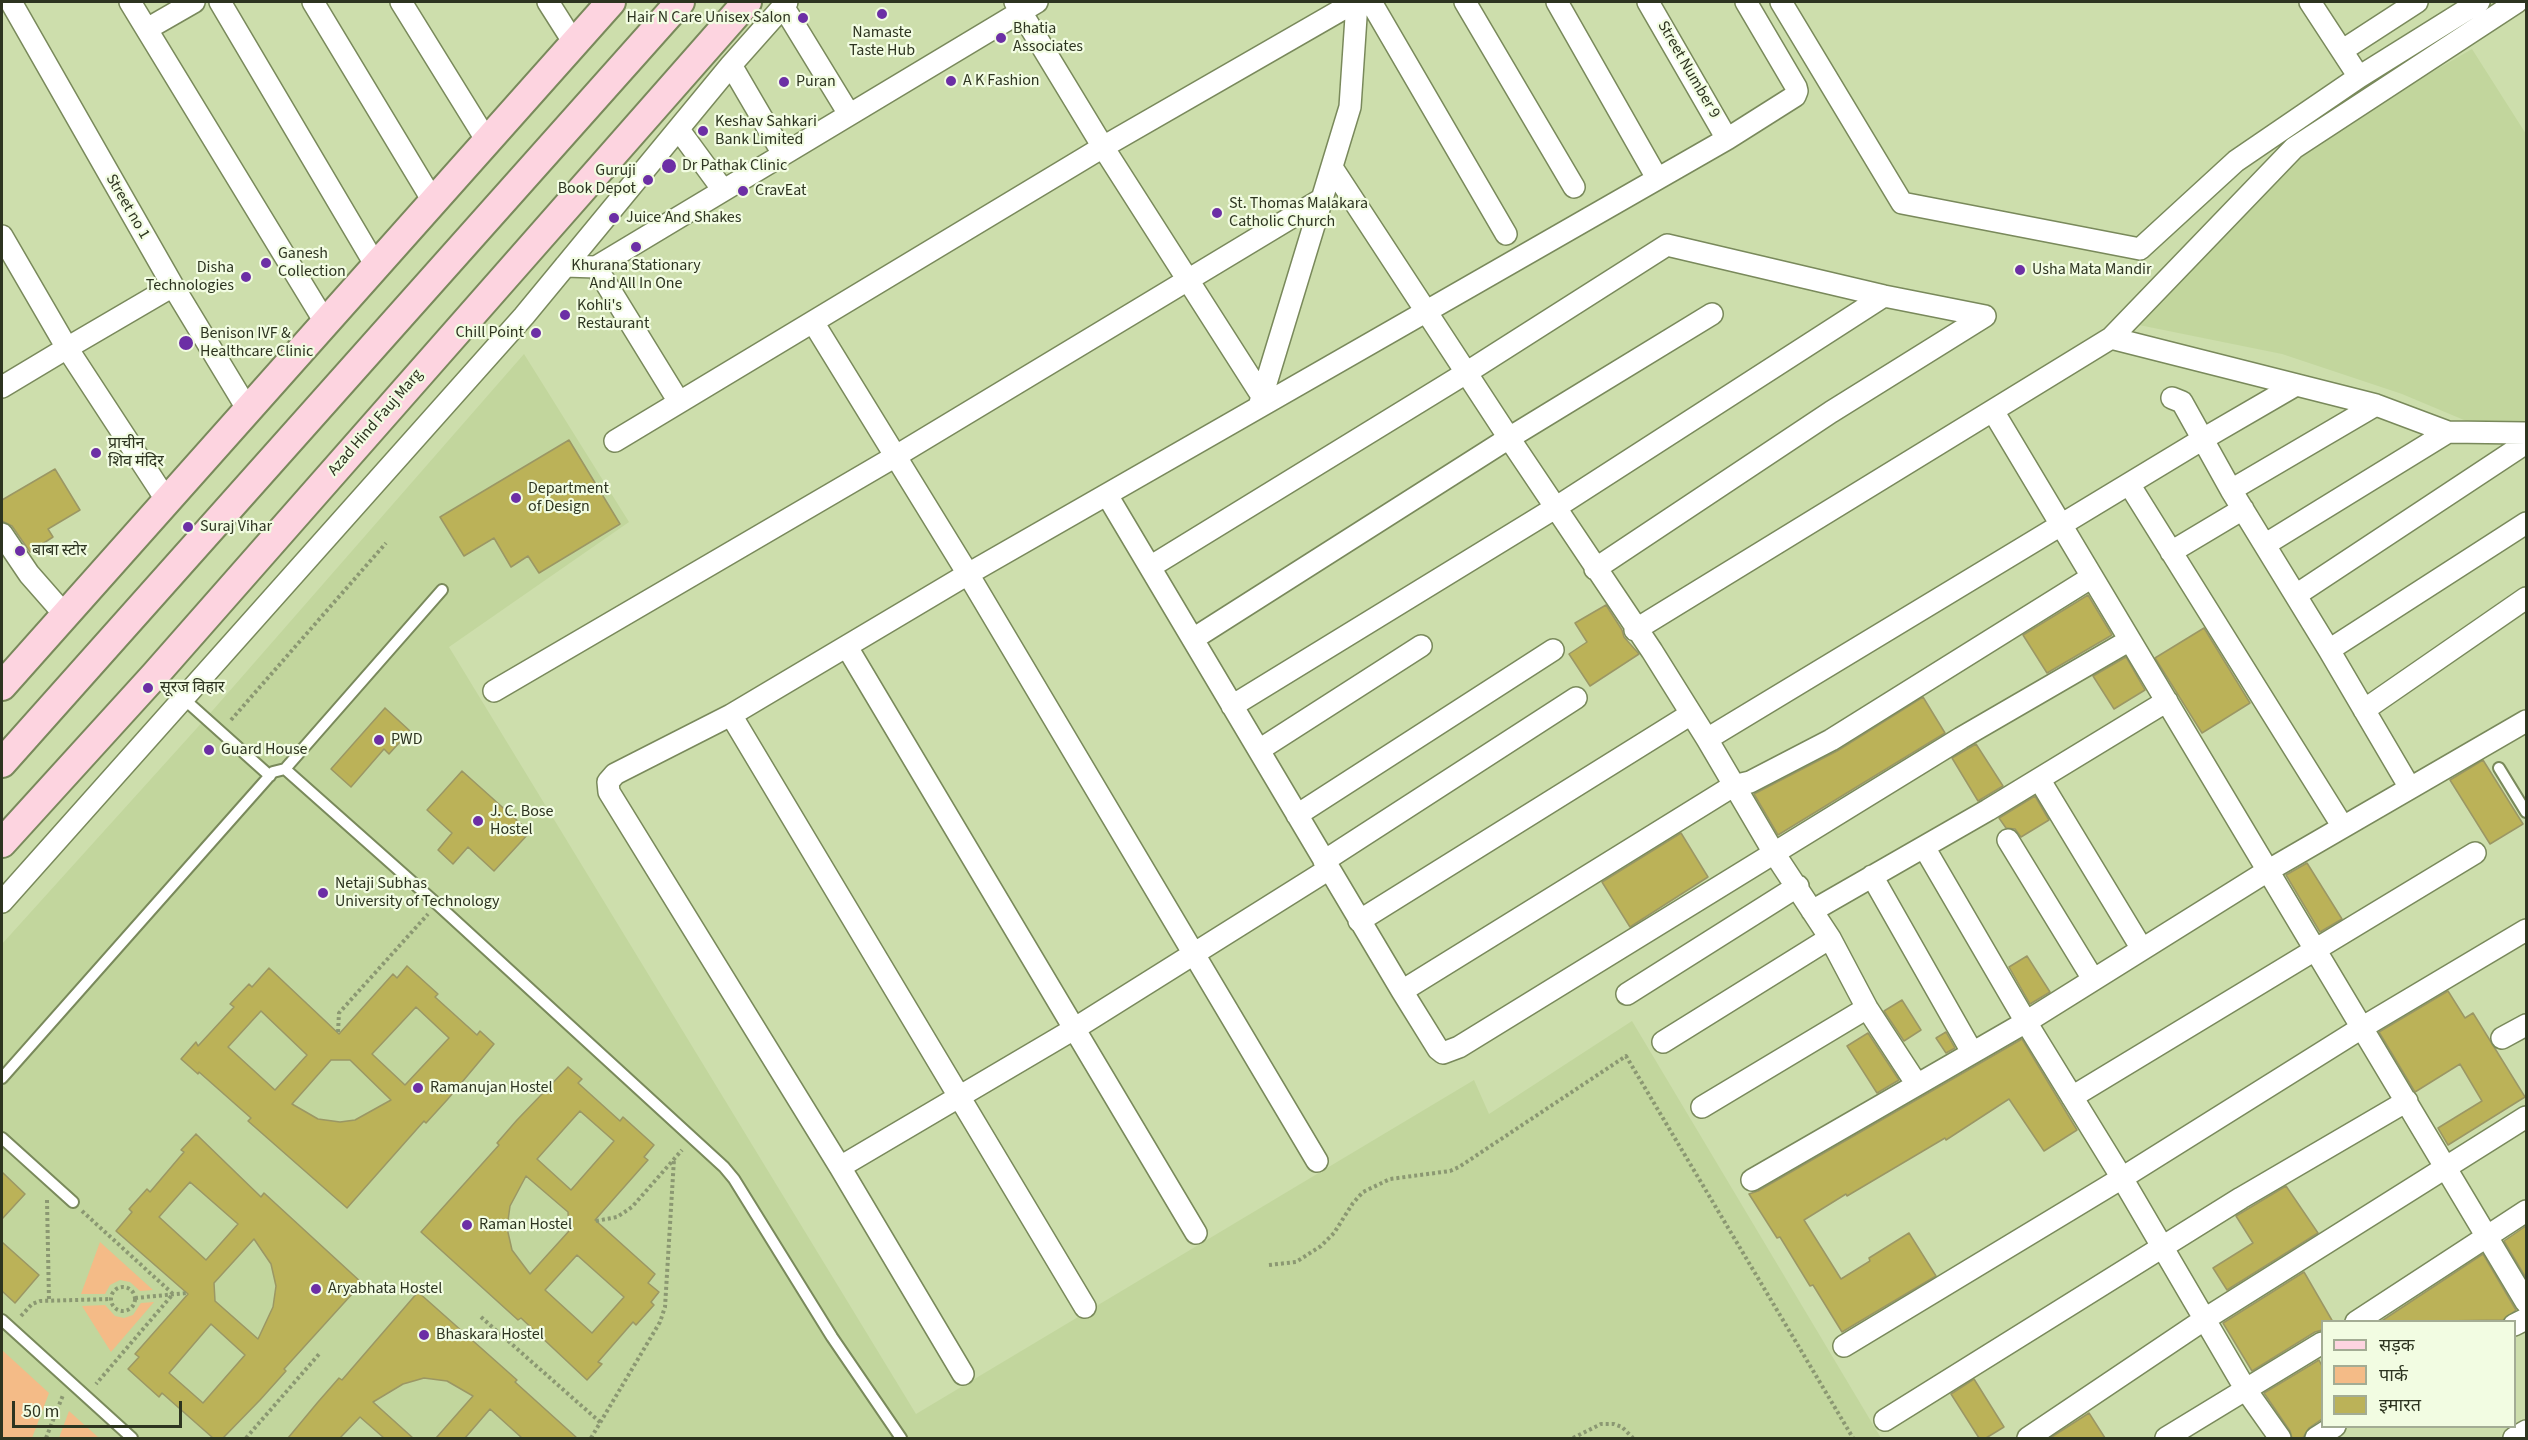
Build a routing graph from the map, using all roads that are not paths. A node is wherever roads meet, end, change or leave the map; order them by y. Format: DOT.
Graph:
graph roads {
  1 [pos="11,2"];
  2 [pos="130,2"];
  3 [pos="194,2"];
  4 [pos="220,2"];
  5 [pos="313,2"];
  6 [pos="401,2"];
  7 [pos="548,2"];
  8 [pos="611,2"];
  9 [pos="680,2"];
  10 [pos="747,2"];
  11 [pos="1356,2"];
  12 [pos="1371,2"];
  13 [pos="1465,2"];
  14 [pos="1557,2"];
  15 [pos="1648,2"];
  16 [pos="1746,2"];
  17 [pos="1781,2"];
  18 [pos="2310,2"];
  19 [pos="2417,2"];
  20 [pos="2479,2"];
  21 [pos="2517,2"];
  22 [pos="785,4"];
  23 [pos="1024,5"];
  24 [pos="147,29"];
  25 [pos="574,44"];
  26 [pos="2343,50"];
  27 [pos="732,64"];
  28 [pos="2359,77"];
  29 [pos="849,114"];
  30 [pos="679,130"];
  31 [pos="1727,139"];
  32 [pos="487,141"];
  33 [pos="1103,147"];
  34 [pos="783,154"];
  35 [pos="1333,169"];
  36 [pos="1657,178"];
  37 [pos="1574,187"];
  38 [pos="723,190"];
  39 [pos="1322,199"];
  40 [pos="434,201"];
  41 [pos="1506,234"];
  42 [pos="2,237"];
  43 [pos="376,266"];
  44 [pos="566,266"];
  45 [pos="596,267"];
  46 [pos="1187,281"];
  47 [pos="173,286"];
  48 [pos="1884,296"];
  49 [pos="1424,311"];
  50 [pos="1712,314"];
  51 [pos="325,322"];
  52 [pos="813,322"];
  53 [pos="2111,339"];
  54 [pos="67,348"];
  55 [pos="1466,373"];
  56 [pos="2296,386"];
  57 [pos="2,387"];
  58 [pos="2172,398"];
  59 [pos="1261,401"];
  60 [pos="679,402"];
  61 [pos="2376,405"];
  62 [pos="248,410"];
  63 [pos="1993,411"];
  64 [pos="2448,432"];
  65 [pos="2526,434"];
  66 [pos="1509,438"];
  67 [pos="2203,439"];
  68 [pos="615,441"];
  69 [pos="2526,443"];
  70 [pos="896,456"];
  71 [pos="2129,484"];
  72 [pos="2231,490"];
  73 [pos="1107,495"];
  74 [pos="167,501"];
  75 [pos="1555,508"];
  76 [pos="2243,509"];
  77 [pos="2526,523"];
  78 [pos="2061,525"];
  79 [pos="2,534"];
  80 [pos="2266,544"];
  81 [pos="2171,552"];
  82 [pos="1150,567"];
  83 [pos="1595,569"];
  84 [pos="968,574"];
  85 [pos="2092,577"];
  86 [pos="441,590"];
  87 [pos="2296,595"];
  88 [pos="2526,598"];
  89 [pos="65,615"];
  90 [pos="1635,630"];
  91 [pos="1192,639"];
  92 [pos="2130,640"];
  93 [pos="1422,646"];
  94 [pos="847,647"];
  95 [pos="1553,650"];
  96 [pos="2329,650"];
  97 [pos="154,676"];
  98 [pos="2,685"];
  99 [pos="494,691"];
  100 [pos="1576,698"];
  101 [pos="184,699"];
  102 [pos="2167,701"];
  103 [pos="1232,706"];
  104 [pos="2364,710"];
  105 [pos="1691,714"];
  106 [pos="731,715"];
  107 [pos="2526,721"];
  108 [pos="1707,739"];
  109 [pos="1258,750"];
  110 [pos="2,763"];
  111 [pos="2499,768"];
  112 [pos="285,769"];
  113 [pos="270,776"];
  114 [pos="2039,779"];
  115 [pos="1734,786"];
  116 [pos="2410,788"];
  117 [pos="2526,812"];
  118 [pos="1297,815"];
  119 [pos="2343,827"];
  120 [pos="2008,840"];
  121 [pos="2,843"];
  122 [pos="1924,847"];
  123 [pos="1774,853"];
  124 [pos="2475,853"];
  125 [pos="1327,865"];
  126 [pos="2269,870"];
  127 [pos="1872,876"];
  128 [pos="1798,886"];
  129 [pos="2,902"];
  130 [pos="1812,911"];
  131 [pos="1359,921"];
  132 [pos="2526,930"];
  133 [pos="1830,938"];
  134 [pos="2142,949"];
  135 [pos="2316,949"];
  136 [pos="1194,952"];
  137 [pos="2093,980"];
  138 [pos="1402,991"];
  139 [pos="1628,994"];
  140 [pos="1868,1008"];
  141 [pos="2025,1022"];
  142 [pos="2526,1025"];
  143 [pos="2363,1027"];
  144 [pos="1074,1029"];
  145 [pos="2502,1038"];
  146 [pos="1664,1042"];
  147 [pos="1972,1052"];
  148 [pos="2,1078"];
  149 [pos="1917,1083"];
  150 [pos="959,1096"];
  151 [pos="2072,1097"];
  152 [pos="2407,1101"];
  153 [pos="1702,1107"];
  154 [pos="2526,1117"];
  155 [pos="2,1138"];
  156 [pos="1317,1161"];
  157 [pos="840,1167"];
  158 [pos="2447,1168"];
  159 [pos="2122,1178"];
  160 [pos="1752,1180"];
  161 [pos="73,1202"];
  162 [pos="2526,1211"];
  163 [pos="1196,1233"];
  164 [pos="2488,1236"];
  165 [pos="2163,1248"];
  166 [pos="2526,1302"];
  167 [pos="1085,1307"];
  168 [pos="2205,1319"];
  169 [pos="2,1320"];
  170 [pos="2359,1320"];
  171 [pos="2321,1344"];
  172 [pos="1844,1346"];
  173 [pos="963,1374"];
  174 [pos="2246,1390"];
  175 [pos="1885,1420"];
  176 [pos="2333,1428"];
  177 [pos="2526,1431"];
  178 [pos="132,1438"];
  179 [pos="901,1438"];
  180 [pos="2028,1438"];
  181 [pos="2166,1438"];
  182 [pos="2280,1438"];
  183 [pos="2316,1438"];
  184 [pos="2514,1438"];
  1 -- 47 [label="street, Street no 1"];
  2 -- 24 [label="street"];
  3 -- 24 [label="street"];
  4 -- 43 [label="street"];
  5 -- 40 [label="street"];
  6 -- 32 [label="street"];
  7 -- 25 [label="street"];
  8 -- 25 [label="main road"];
  9 -- 110 [label="main road"];
  10 -- 97 [label="main road, Azad Hind Fauj Marg"];
  11 -- 33 [label="street"];
  11 -- 35 [label="street"];
  12 -- 41 [label="street"];
  13 -- 37 [label="street"];
  14 -- 36 [label="street"];
  15 -- 31 [label="street, Street Number 9"];
  16 -- 31 [label="street"];
  17 -- 28 [label="street"];
  18 -- 26 [label="street"];
  19 -- 26 [label="street"];
  20 -- 28 [label="street"];
  21 -- 53 [label="street"];
  22 -- 27 [label="street"];
  22 -- 29 [label="street"];
  23 -- 29 [label="street"];
  23 -- 33 [label="street"];
  24 -- 51 [label="street"];
  25 -- 32 [label="main road"];
  26 -- 28 [label="street"];
  27 -- 30 [label="street"];
  27 -- 34 [label="street"];
  29 -- 34 [label="street"];
  30 -- 38 [label="street"];
  30 -- 44 [label="street"];
  31 -- 36 [label="street"];
  32 -- 40 [label="main road"];
  33 -- 46 [label="street"];
  33 -- 52 [label="street"];
  34 -- 38 [label="street"];
  35 -- 39 [label="street"];
  35 -- 49 [label="street"];
  36 -- 49 [label="street"];
  38 -- 45 [label="street"];
  39 -- 46 [label="street"];
  39 -- 59 [label="street"];
  40 -- 43 [label="main road"];
  42 -- 54 [label="street"];
  43 -- 51 [label="main road"];
  44 -- 45 [label="street"];
  44 -- 101 [label="street"];
  45 -- 60 [label="street"];
  46 -- 59 [label="street"];
  46 -- 70 [label="street"];
  47 -- 54 [label="street"];
  47 -- 62 [label="street, Street no 1"];
  48 -- 55 [label="street"];
  48 -- 75 [label="street"];
  48 -- 83 [label="street"];
  49 -- 55 [label="street"];
  49 -- 59 [label="street"];
  50 -- 66 [label="street"];
  51 -- 62 [label="main road"];
  52 -- 60 [label="street"];
  52 -- 70 [label="street"];
  53 -- 56 [label="street"];
  53 -- 63 [label="street"];
  54 -- 57 [label="street"];
  54 -- 74 [label="street"];
  55 -- 66 [label="street"];
  55 -- 82 [label="street"];
  56 -- 61 [label="street"];
  56 -- 67 [label="street"];
  58 -- 67 [label="street"];
  59 -- 73 [label="street"];
  60 -- 68 [label="street"];
  61 -- 64 [label="street"];
  61 -- 72 [label="street"];
  62 -- 74 [label="main road"];
  63 -- 78 [label="street"];
  63 -- 90 [label="street"];
  64 -- 65 [label="street"];
  64 -- 80 [label="street"];
  66 -- 75 [label="street"];
  66 -- 91 [label="street"];
  67 -- 71 [label="street"];
  67 -- 72 [label="street"];
  69 -- 87 [label="street"];
  70 -- 84 [label="street"];
  70 -- 99 [label="street"];
  71 -- 78 [label="street"];
  71 -- 81 [label="street"];
  72 -- 76 [label="street"];
  73 -- 82 [label="street"];
  73 -- 84 [label="street"];
  74 -- 89 [label="main road"];
  75 -- 83 [label="street"];
  75 -- 103 [label="street"];
  76 -- 80 [label="street"];
  76 -- 81 [label="street"];
  77 -- 96 [label="street"];
  78 -- 85 [label="street"];
  78 -- 108 [label="street"];
  79 -- 89 [label="street"];
  80 -- 87 [label="street"];
  81 -- 119 [label="street"];
  82 -- 91 [label="street"];
  83 -- 90 [label="street"];
  84 -- 94 [label="street"];
  84 -- 136 [label="street"];
  85 -- 92 [label="street"];
  85 -- 115 [label="street"];
  86 -- 112 [label="lane"];
  87 -- 96 [label="street"];
  88 -- 104 [label="street"];
  89 -- 98 [label="main road"];
  90 -- 105 [label="street"];
  91 -- 103 [label="street"];
  92 -- 102 [label="street"];
  92 -- 123 [label="street"];
  93 -- 109 [label="street"];
  94 -- 106 [label="street"];
  94 -- 144 [label="street"];
  95 -- 118 [label="street"];
  96 -- 104 [label="street"];
  97 -- 101 [label="lane"];
  97 -- 121 [label="main road, Azad Hind Fauj Marg"];
  100 -- 125 [label="street"];
  101 -- 113 [label="lane"];
  101 -- 129 [label="street"];
  102 -- 114 [label="street"];
  102 -- 126 [label="street"];
  103 -- 109 [label="street"];
  104 -- 116 [label="street"];
  105 -- 108 [label="street"];
  105 -- 131 [label="street"];
  106 -- 150 [label="street"];
  106 -- 157 [label="street"];
  107 -- 116 [label="street"];
  108 -- 115 [label="street"];
  109 -- 118 [label="street"];
  111 -- 117 [label="lane"];
  112 -- 113 [label="lane"];
  112 -- 179 [label="lane"];
  113 -- 148 [label="lane"];
  114 -- 122 [label="street"];
  114 -- 134 [label="street"];
  115 -- 123 [label="street"];
  115 -- 138 [label="street"];
  116 -- 119 [label="street"];
  118 -- 125 [label="street"];
  119 -- 126 [label="street"];
  120 -- 137 [label="street"];
  122 -- 127 [label="street"];
  122 -- 141 [label="street"];
  123 -- 128 [label="street"];
  123 -- 138 [label="street"];
  124 -- 135 [label="street"];
  125 -- 131 [label="street"];
  125 -- 136 [label="street"];
  126 -- 134 [label="street"];
  126 -- 135 [label="street"];
  127 -- 130 [label="street"];
  127 -- 147 [label="street"];
  128 -- 130 [label="street"];
  128 -- 139 [label="street"];
  130 -- 133 [label="street"];
  131 -- 138 [label="street"];
  132 -- 143 [label="street"];
  133 -- 140 [label="street"];
  133 -- 146 [label="street"];
  134 -- 137 [label="street"];
  135 -- 143 [label="street"];
  135 -- 151 [label="street"];
  136 -- 144 [label="street"];
  136 -- 156 [label="street"];
  137 -- 141 [label="street"];
  140 -- 149 [label="street"];
  140 -- 153 [label="street"];
  141 -- 147 [label="street"];
  141 -- 151 [label="street"];
  142 -- 145 [label="street"];
  143 -- 152 [label="street"];
  143 -- 159 [label="street"];
  144 -- 150 [label="street"];
  144 -- 163 [label="street"];
  147 -- 149 [label="street"];
  149 -- 160 [label="street"];
  150 -- 157 [label="street"];
  150 -- 167 [label="street"];
  151 -- 159 [label="street"];
  152 -- 158 [label="street"];
  152 -- 165 [label="street"];
  154 -- 158 [label="street"];
  155 -- 161 [label="lane"];
  157 -- 173 [label="street"];
  158 -- 164 [label="street"];
  158 -- 168 [label="street"];
  159 -- 165 [label="street"];
  159 -- 172 [label="street"];
  162 -- 164 [label="street"];
  164 -- 166 [label="street"];
  164 -- 170 [label="street"];
  165 -- 168 [label="street"];
  165 -- 175 [label="street"];
  168 -- 174 [label="street"];
  168 -- 180 [label="street"];
  169 -- 178 [label="lane"];
  171 -- 174 [label="street"];
  174 -- 181 [label="street"];
  174 -- 182 [label="street"];
  176 -- 183 [label="street"];
  177 -- 184 [label="street"];
}
